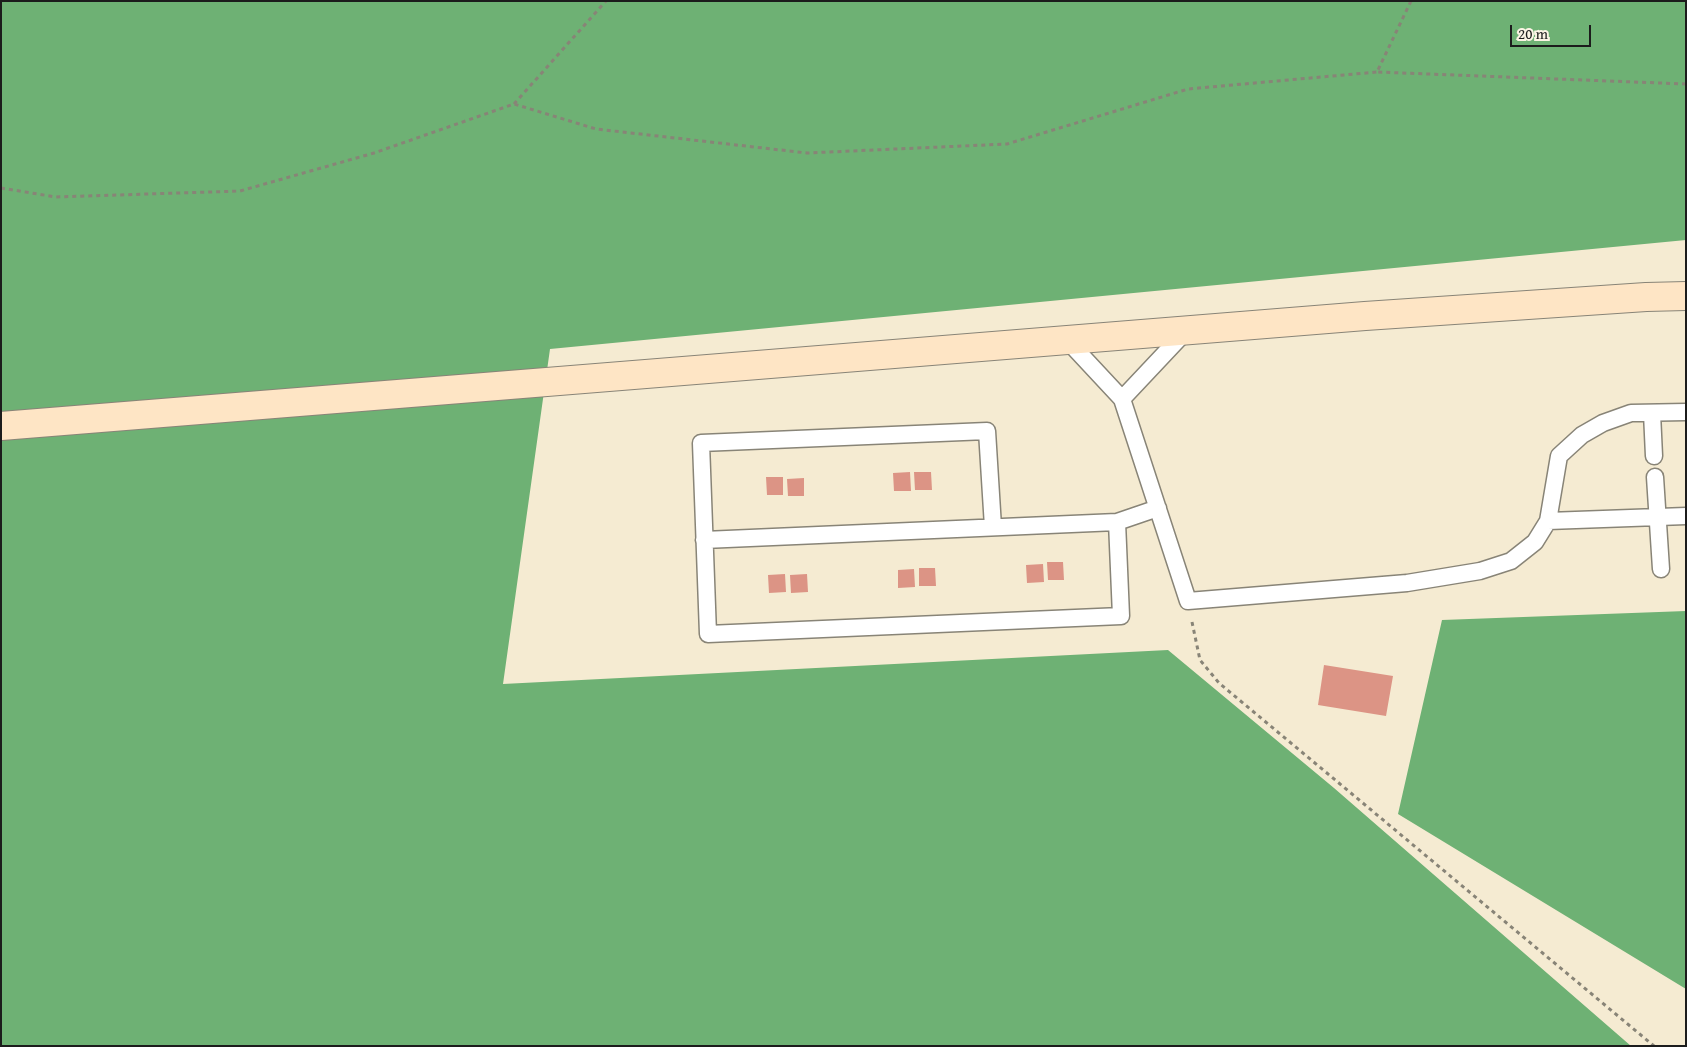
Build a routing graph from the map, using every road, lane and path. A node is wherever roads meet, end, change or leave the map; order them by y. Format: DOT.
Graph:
graph roads {
  1 [pos="606,1"];
  2 [pos="1411,1"];
  3 [pos="1377,72"];
  4 [pos="1686,84"];
  5 [pos="514,104"];
  6 [pos="1,188"];
  7 [pos="1686,296"];
  8 [pos="1186,330"];
  9 [pos="1067,340"];
  10 [pos="1122,399"];
  11 [pos="1686,412"];
  12 [pos="1652,413"];
  13 [pos="1,426"];
  14 [pos="1654,456"];
  15 [pos="1655,478"];
  16 [pos="1158,508"];
  17 [pos="1686,516"];
  18 [pos="1657,517"];
  19 [pos="1548,521"];
  20 [pos="1117,522"];
  21 [pos="993,528"];
  22 [pos="704,540"];
  23 [pos="1661,569"];
  24 [pos="1188,601"];
  25 [pos="1654,1046"];
  1 -- 5 [label="path"];
  2 -- 3 [label="path"];
  3 -- 4 [label="path"];
  3 -- 5 [label="path"];
  5 -- 6 [label="path"];
  7 -- 8 [label="main road"];
  8 -- 9 [label="main road"];
  8 -- 10 [label="lane"];
  9 -- 10 [label="lane"];
  9 -- 13 [label="main road"];
  10 -- 16 [label="lane"];
  11 -- 12 [label="lane"];
  12 -- 14 [label="lane"];
  12 -- 19 [label="lane"];
  15 -- 18 [label="lane"];
  16 -- 20 [label="lane"];
  16 -- 24 [label="lane"];
  17 -- 18 [label="lane"];
  18 -- 19 [label="lane"];
  18 -- 23 [label="lane"];
  19 -- 24 [label="lane"];
  20 -- 21 [label="lane"];
  20 -- 22 [label="lane"];
  21 -- 22 [label="lane"];
  21 -- 22 [label="lane"];
  24 -- 25 [label="path"];
}
